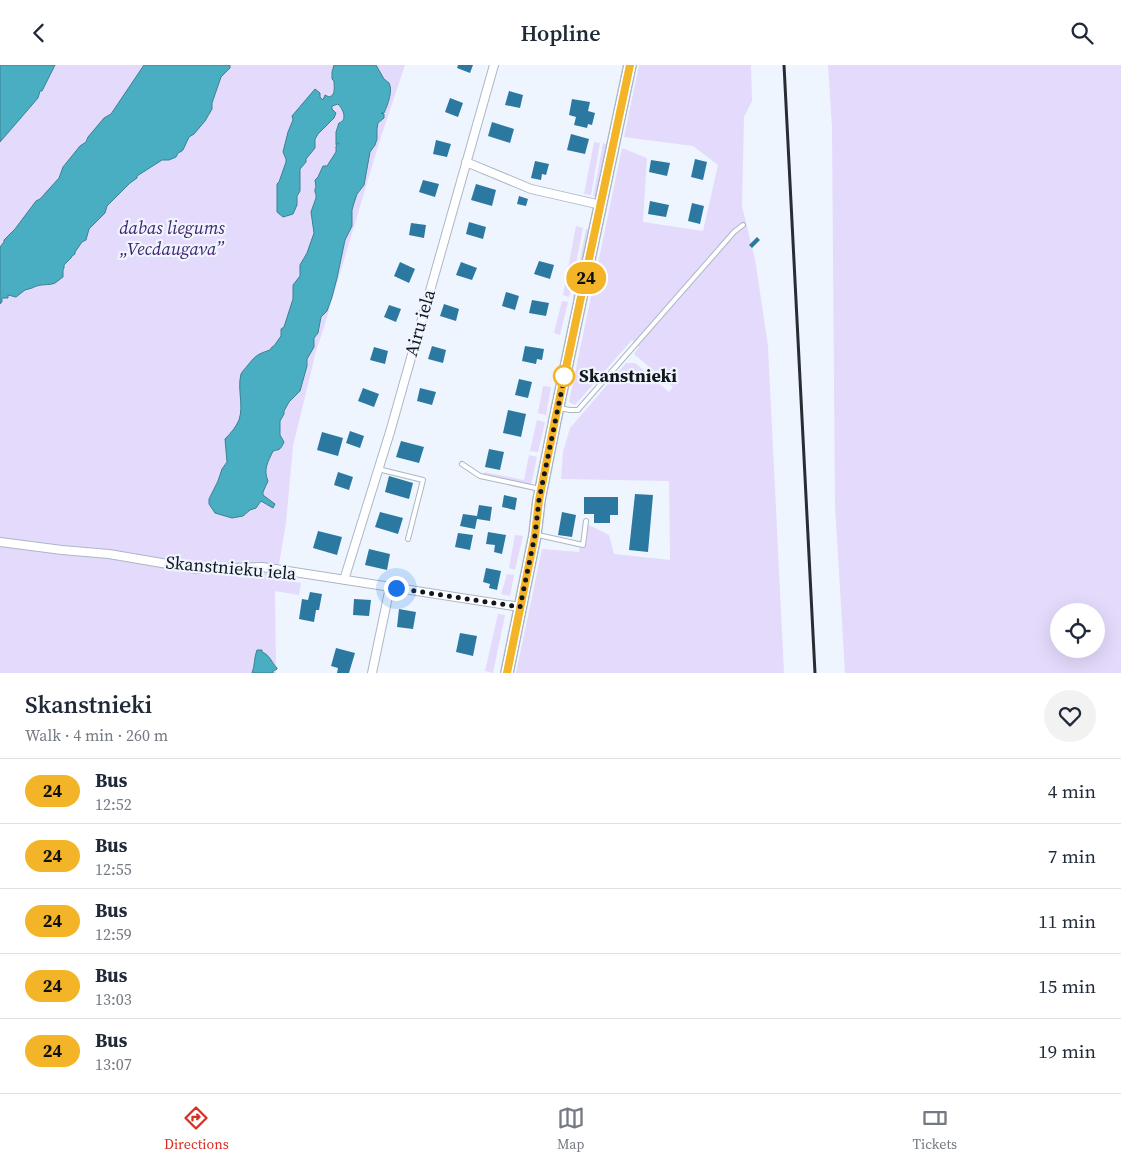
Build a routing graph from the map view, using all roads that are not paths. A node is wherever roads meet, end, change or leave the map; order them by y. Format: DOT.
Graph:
graph roads {
  1 [pos="494,65"];
  2 [pos="630,65"];
  3 [pos="466,162"];
  4 [pos="601,205"];
  5 [pos="744,225"];
  6 [pos="558,408"];
  7 [pos="462,464"];
  8 [pos="378,469"];
  9 [pos="541,490"];
  10 [pos="586,521"];
  11 [pos="535,535"];
  12 [pos="408,539"];
  13 [pos="0,542"];
  14 [pos="344,580"];
  15 [pos="390,587"];
  16 [pos="520,607"];
  17 [pos="372,673"];
  18 [pos="507,673"];
  1 -- 3 [label="street, Airu iela"];
  2 -- 4 [label="main road"];
  3 -- 4 [label="street"];
  3 -- 8 [label="street, Airu iela"];
  4 -- 6 [label="main road"];
  5 -- 6 [label="lane"];
  6 -- 9 [label="main road"];
  7 -- 9 [label="lane"];
  8 -- 12 [label="lane"];
  8 -- 14 [label="street, Airu iela"];
  9 -- 11 [label="main road"];
  10 -- 11 [label="lane"];
  11 -- 16 [label="main road"];
  13 -- 14 [label="street, Skanstnieku iela"];
  14 -- 15 [label="street, Skanstnieku iela"];
  15 -- 16 [label="street, Skanstnieku iela"];
  15 -- 17 [label="street"];
  16 -- 18 [label="main road"];
}
